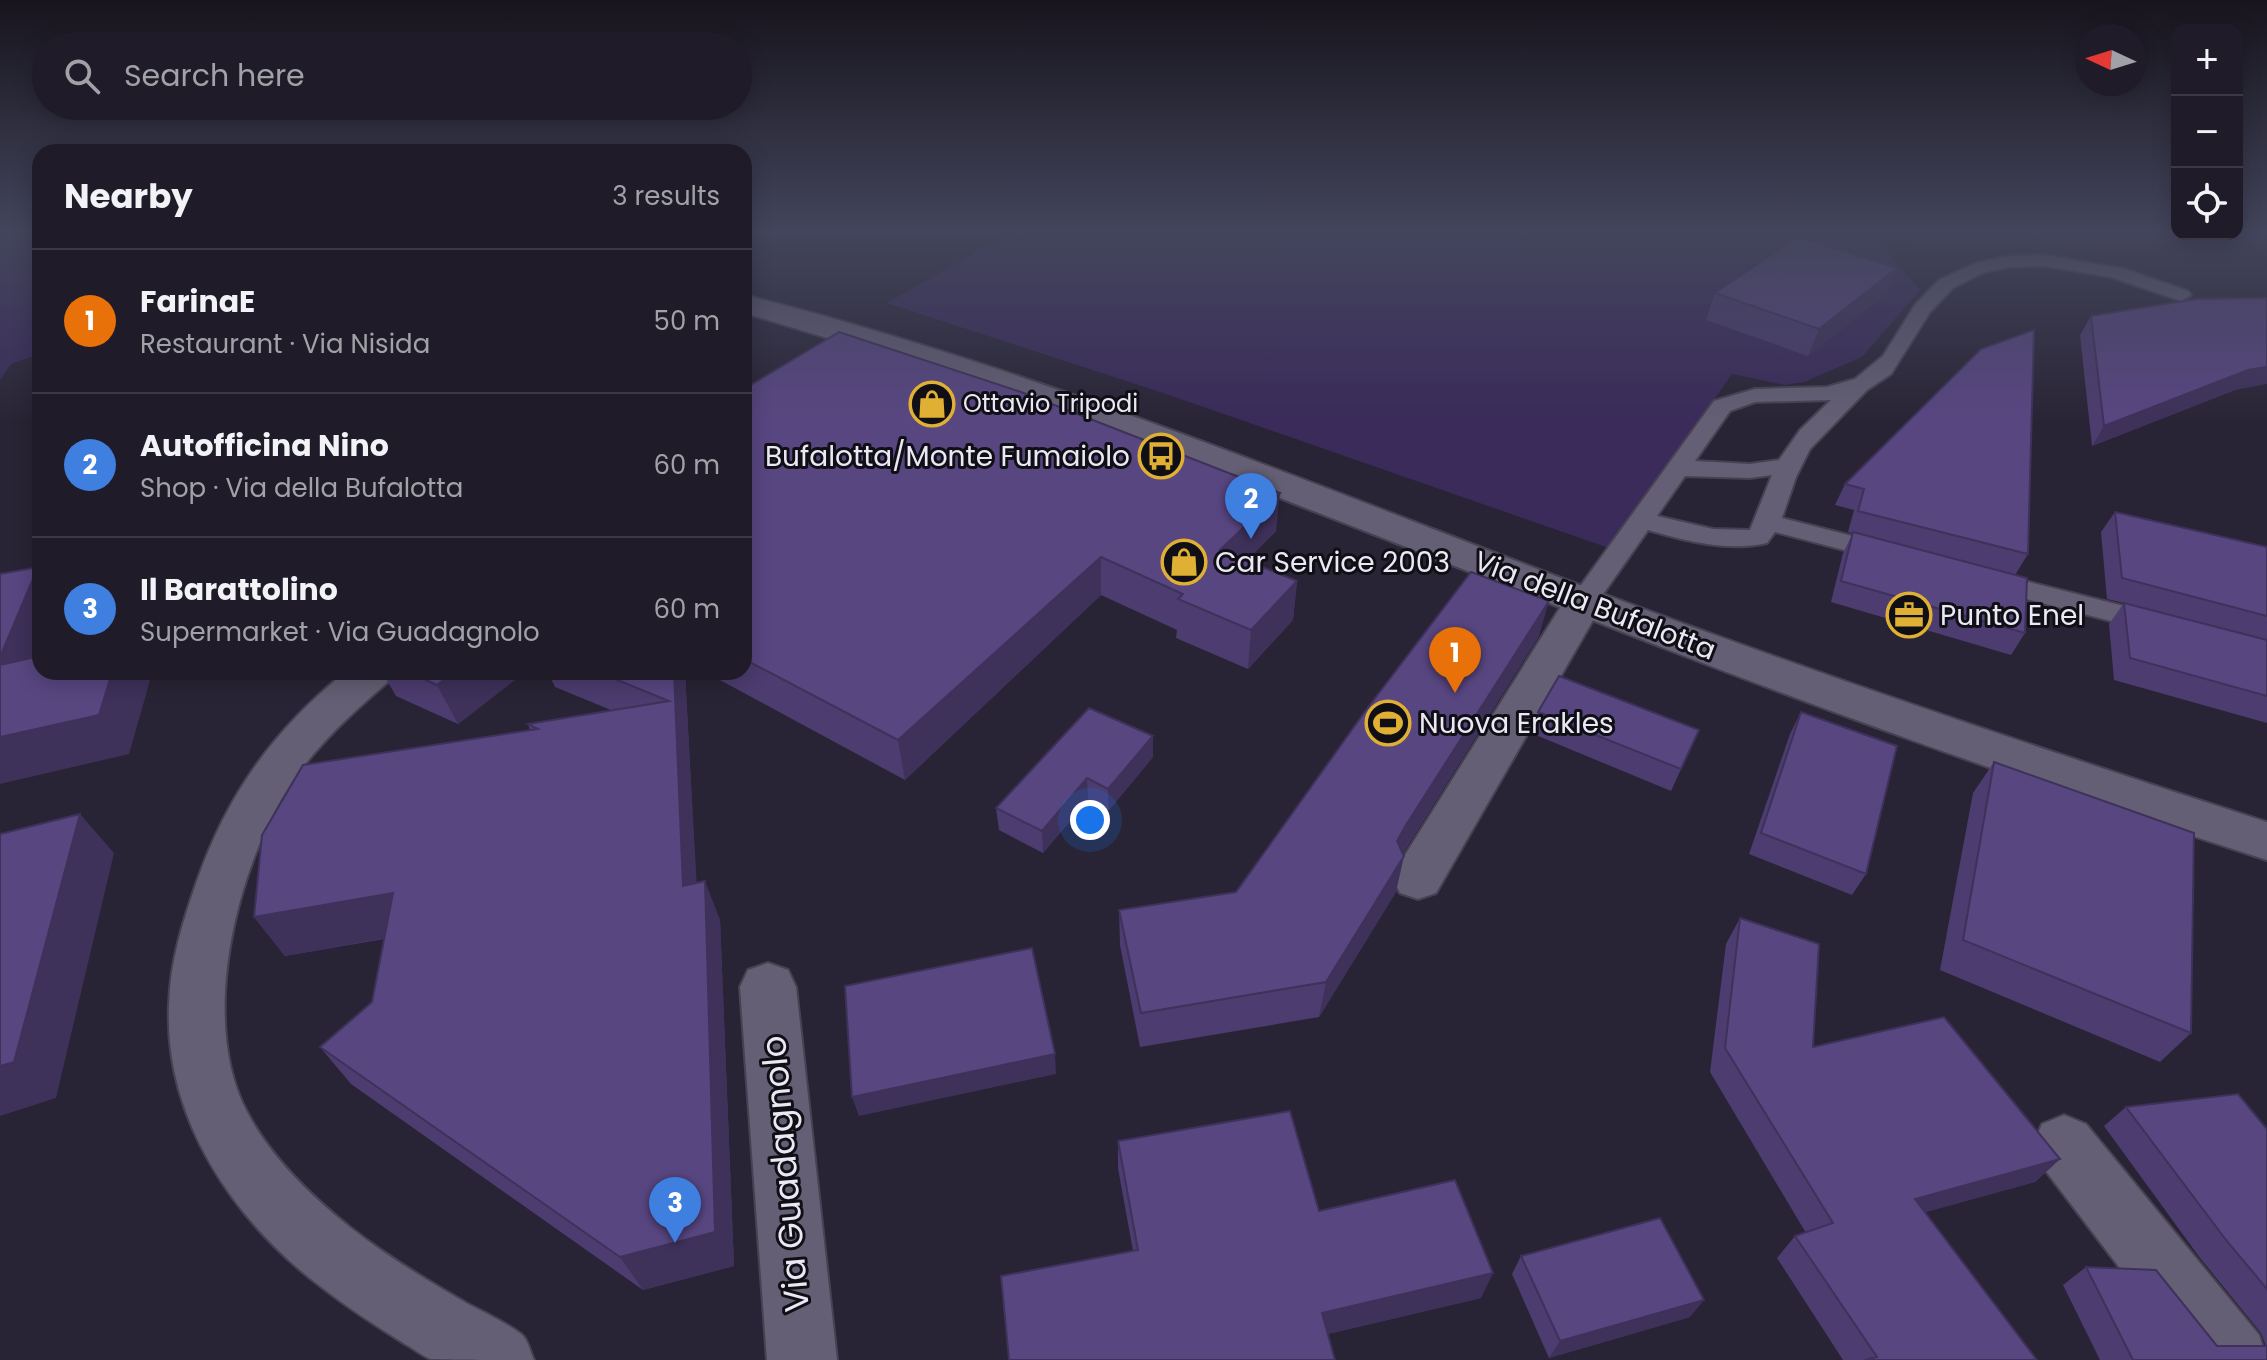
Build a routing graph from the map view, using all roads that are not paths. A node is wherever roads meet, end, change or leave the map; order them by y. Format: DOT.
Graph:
graph roads {
  1 [pos="1934,294"];
  2 [pos="752,307"];
  3 [pos="1860,386"];
  4 [pos="1787,466"];
  5 [pos="1678,468"];
  6 [pos="1642,520"];
  7 [pos="1770,523"];
  8 [pos="1905,558"];
  9 [pos="1966,574"];
  10 [pos="1584,601"];
  11 [pos="2177,629"];
  12 [pos="364,680"];
  13 [pos="2267,841"];
  14 [pos="1418,878"];
  15 [pos="768,987"];
  16 [pos="2064,1145"];
  17 [pos="499,1360"];
  18 [pos="802,1360"];
  19 [pos="2234,1360"];
  1 -- 3 [label="lane"];
  2 -- 10 [label="street, Via della Bufalotta"];
  3 -- 4 [label="lane"];
  3 -- 5 [label="lane"];
  4 -- 5 [label="lane"];
  4 -- 7 [label="lane"];
  5 -- 6 [label="lane"];
  6 -- 7 [label="lane"];
  6 -- 10 [label="lane"];
  7 -- 8 [label="lane"];
  9 -- 11 [label="lane"];
  10 -- 13 [label="street, Via della Bufalotta"];
  10 -- 14 [label="street"];
  12 -- 17 [label="street"];
  15 -- 18 [label="street, Via Guadagnolo"];
  16 -- 19 [label="street"];
}
